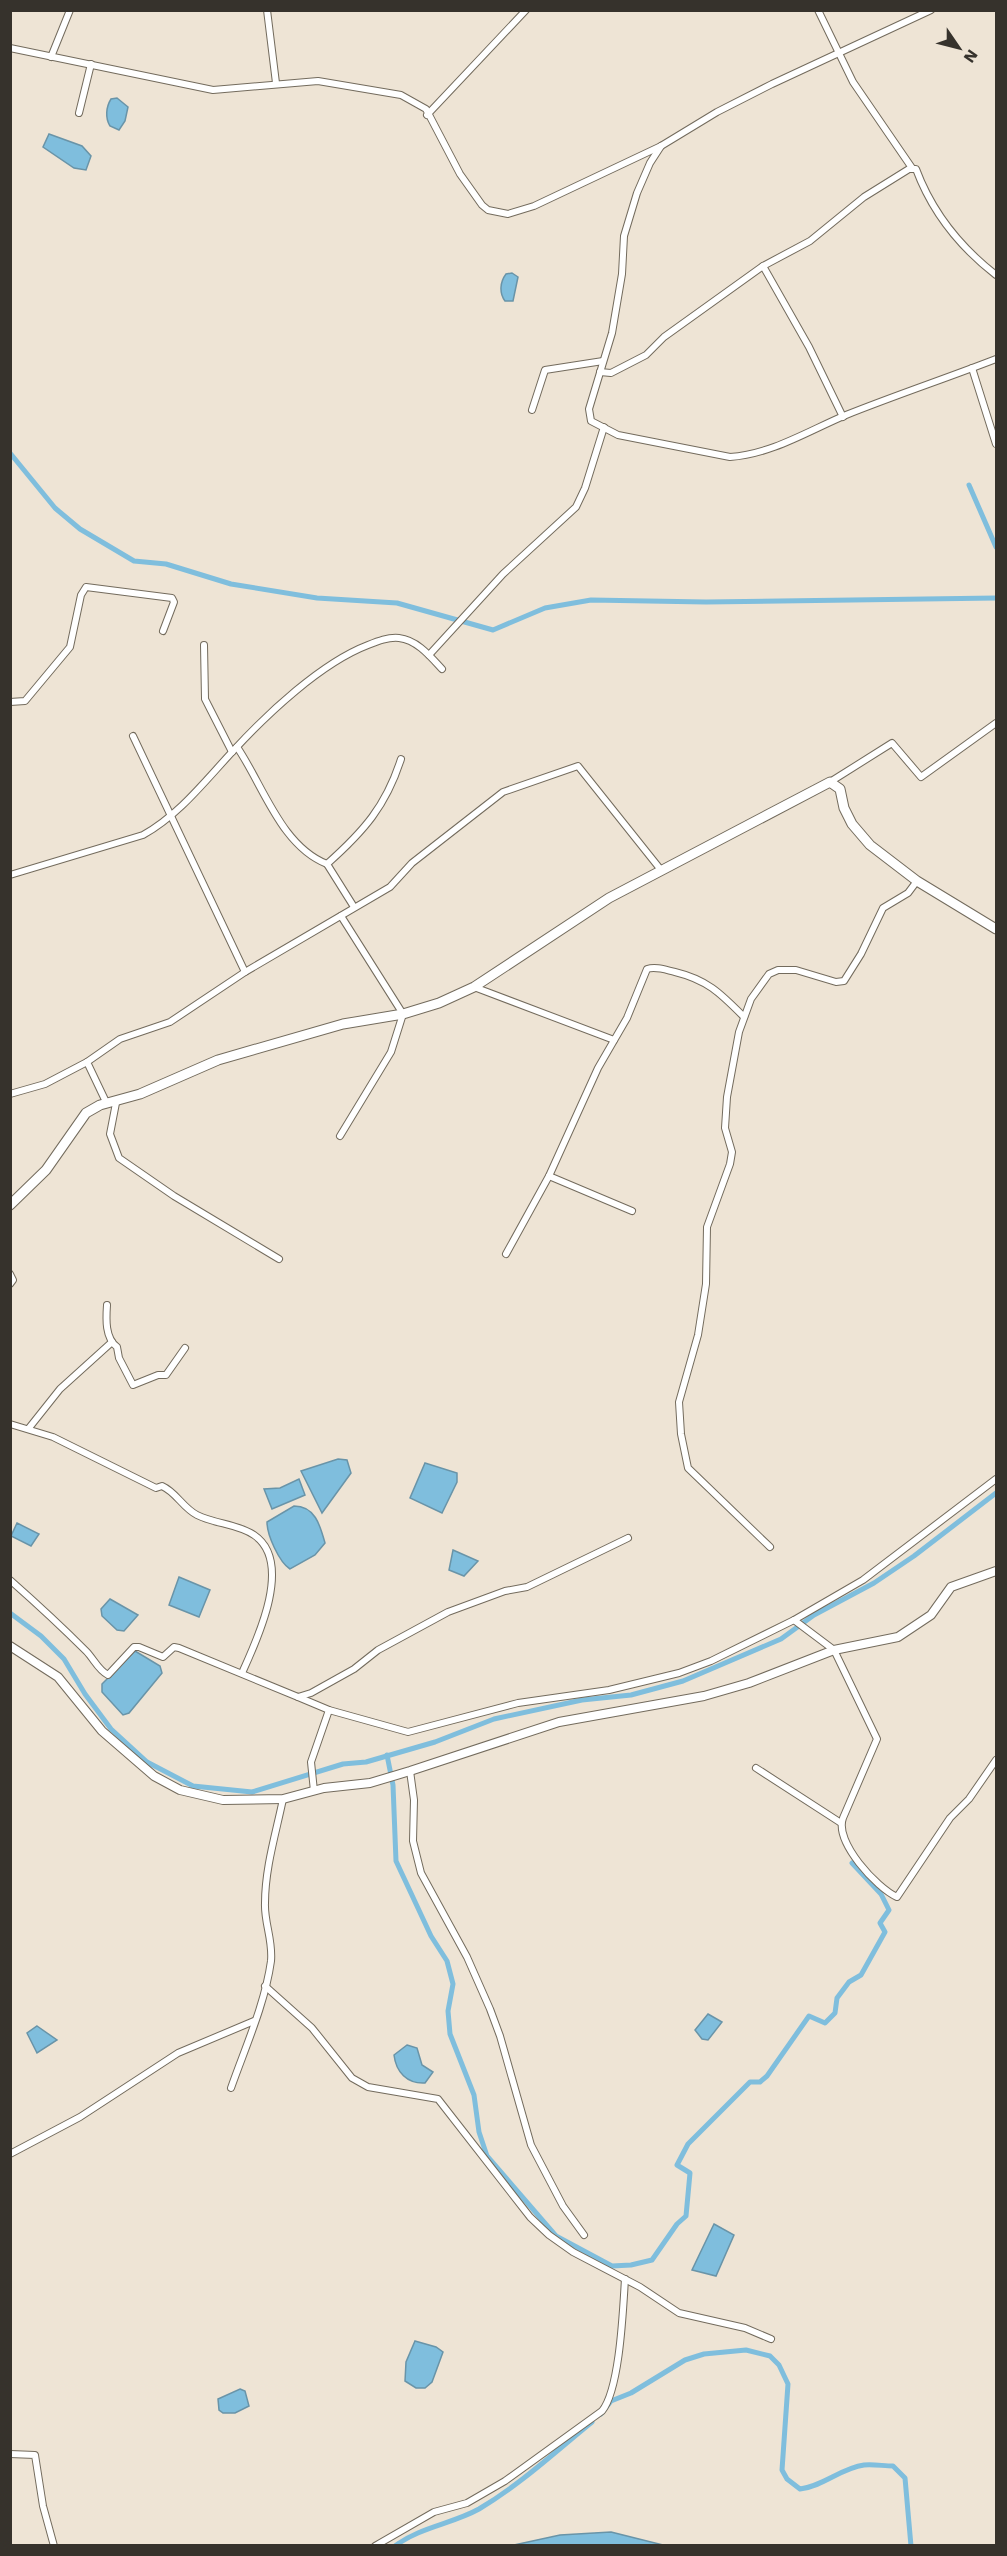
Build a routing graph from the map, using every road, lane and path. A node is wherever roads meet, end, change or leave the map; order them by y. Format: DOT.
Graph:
graph roads {
  1 [pos="70,10"];
  2 [pos="267,10"];
  3 [pos="526,10"];
  4 [pos="818,10"];
  5 [pos="931,10"];
  6 [pos="10,48"];
  7 [pos="840,51"];
  8 [pos="51,57"];
  9 [pos="91,64"];
  10 [pos="276,83"];
  11 [pos="79,113"];
  12 [pos="427,115"];
  13 [pos="661,146"];
  14 [pos="912,168"];
  15 [pos="763,266"];
  16 [pos="996,275"];
  17 [pos="996,359"];
  18 [pos="603,361"];
  19 [pos="972,368"];
  20 [pos="600,372"];
  21 [pos="532,411"];
  22 [pos="843,417"];
  23 [pos="604,428"];
  24 [pos="996,444"];
  25 [pos="163,631"];
  26 [pos="204,645"];
  27 [pos="429,655"];
  28 [pos="442,669"];
  29 [pos="10,702"];
  30 [pos="996,723"];
  31 [pos="133,736"];
  32 [pos="235,749"];
  33 [pos="401,759"];
  34 [pos="830,782"];
  35 [pos="169,818"];
  36 [pos="327,864"];
  37 [pos="661,870"];
  38 [pos="10,875"];
  39 [pos="916,881"];
  40 [pos="354,907"];
  41 [pos="341,916"];
  42 [pos="996,929"];
  43 [pos="245,972"];
  44 [pos="474,987"];
  45 [pos="403,1014"];
  46 [pos="744,1017"];
  47 [pos="614,1040"];
  48 [pos="87,1062"];
  49 [pos="10,1094"];
  50 [pos="112,1103"];
  51 [pos="340,1136"];
  52 [pos="549,1176"];
  53 [pos="10,1205"];
  54 [pos="632,1211"];
  55 [pos="506,1254"];
  56 [pos="279,1259"];
  57 [pos="10,1274"];
  58 [pos="10,1284"];
  59 [pos="107,1305"];
  60 [pos="112,1342"];
  61 [pos="185,1348"];
  62 [pos="10,1424"];
  63 [pos="28,1428"];
  64 [pos="996,1479"];
  65 [pos="628,1538"];
  66 [pos="770,1547"];
  67 [pos="996,1571"];
  68 [pos="10,1580"];
  69 [pos="795,1621"];
  70 [pos="10,1646"];
  71 [pos="834,1650"];
  72 [pos="242,1673"];
  73 [pos="298,1697"];
  74 [pos="330,1710"];
  75 [pos="996,1760"];
  76 [pos="756,1768"];
  77 [pos="408,1772"];
  78 [pos="314,1791"];
  79 [pos="283,1799"];
  80 [pos="841,1823"];
  81 [pos="265,1986"];
  82 [pos="254,2021"];
  83 [pos="231,2088"];
  84 [pos="10,2154"];
  85 [pos="584,2235"];
  86 [pos="625,2279"];
  87 [pos="771,2339"];
  88 [pos="10,2454"];
  89 [pos="54,2546"];
  90 [pos="375,2546"];
  1 -- 8 [label="street"];
  2 -- 10 [label="street"];
  3 -- 12 [label="street"];
  4 -- 7 [label="street"];
  5 -- 7 [label="street"];
  6 -- 8 [label="street"];
  7 -- 13 [label="street"];
  7 -- 14 [label="street"];
  8 -- 9 [label="street"];
  9 -- 10 [label="street"];
  9 -- 11 [label="street"];
  10 -- 12 [label="street"];
  12 -- 13 [label="street"];
  13 -- 18 [label="street"];
  14 -- 15 [label="street"];
  14 -- 16 [label="street"];
  15 -- 20 [label="street"];
  15 -- 22 [label="street"];
  17 -- 19 [label="street"];
  18 -- 20 [label="street"];
  18 -- 21 [label="street"];
  19 -- 22 [label="street"];
  19 -- 24 [label="street"];
  20 -- 23 [label="street"];
  22 -- 23 [label="street"];
  23 -- 27 [label="street"];
  25 -- 29 [label="street"];
  26 -- 32 [label="street"];
  27 -- 28 [label="street"];
  27 -- 32 [label="street"];
  30 -- 34 [label="street"];
  31 -- 35 [label="street"];
  32 -- 35 [label="street"];
  32 -- 36 [label="street"];
  33 -- 36 [label="street"];
  34 -- 37 [label="main road"];
  34 -- 39 [label="main road"];
  35 -- 38 [label="street"];
  35 -- 43 [label="street"];
  36 -- 40 [label="street"];
  37 -- 40 [label="street"];
  37 -- 44 [label="main road"];
  39 -- 42 [label="main road"];
  39 -- 46 [label="street"];
  40 -- 41 [label="street"];
  41 -- 43 [label="street"];
  41 -- 45 [label="street"];
  43 -- 48 [label="street"];
  44 -- 45 [label="main road"];
  44 -- 47 [label="street"];
  45 -- 50 [label="main road"];
  45 -- 51 [label="street"];
  46 -- 47 [label="street"];
  46 -- 66 [label="street"];
  47 -- 52 [label="street"];
  48 -- 49 [label="street"];
  48 -- 50 [label="street"];
  50 -- 53 [label="main road"];
  50 -- 56 [label="street"];
  52 -- 54 [label="street"];
  52 -- 55 [label="street"];
  57 -- 58 [label="street"];
  59 -- 60 [label="street"];
  60 -- 61 [label="street"];
  60 -- 63 [label="street"];
  62 -- 63 [label="street"];
  63 -- 72 [label="street"];
  64 -- 69 [label="street"];
  65 -- 73 [label="street"];
  67 -- 71 [label="street"];
  68 -- 72 [label="street"];
  69 -- 71 [label="street"];
  69 -- 74 [label="street"];
  70 -- 79 [label="street"];
  71 -- 77 [label="street"];
  71 -- 80 [label="street"];
  72 -- 73 [label="street"];
  73 -- 74 [label="street"];
  74 -- 78 [label="street"];
  75 -- 80 [label="street"];
  76 -- 80 [label="street"];
  77 -- 78 [label="street"];
  77 -- 85 [label="street"];
  78 -- 79 [label="street"];
  79 -- 81 [label="street"];
  81 -- 82 [label="street"];
  81 -- 86 [label="street"];
  82 -- 83 [label="street"];
  82 -- 84 [label="street"];
  86 -- 87 [label="street"];
  86 -- 90 [label="street"];
  88 -- 89 [label="street"];
}
